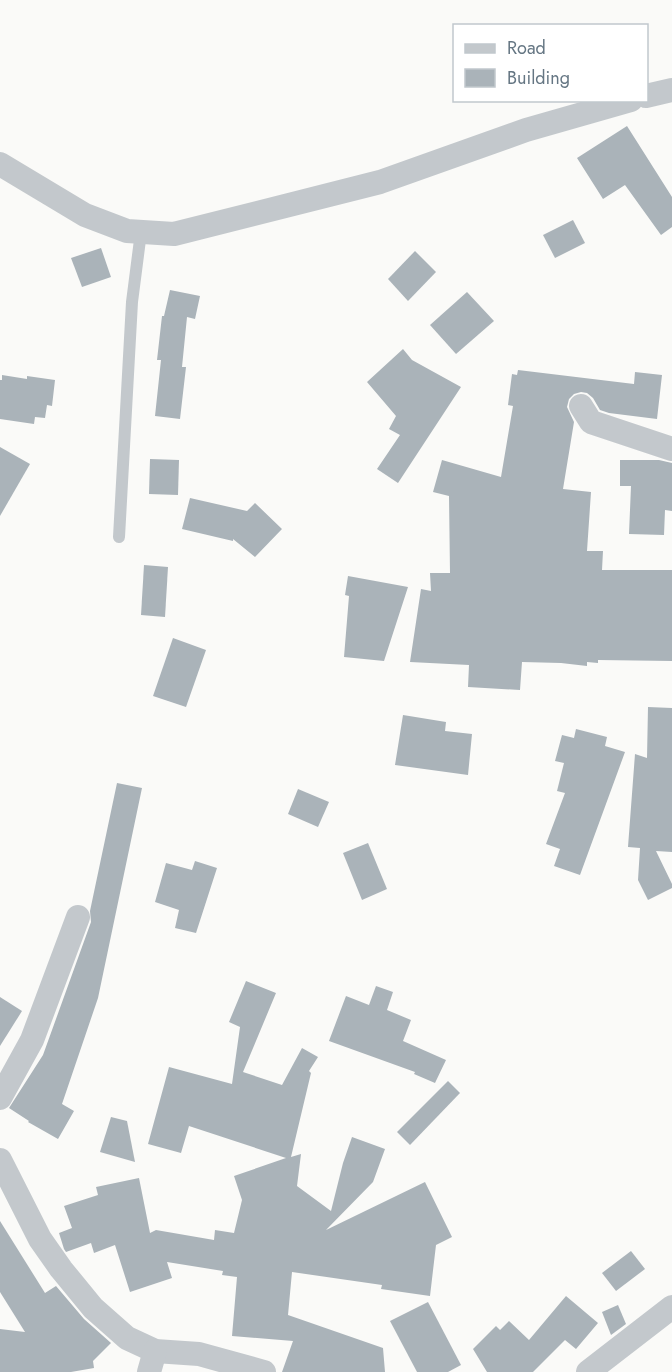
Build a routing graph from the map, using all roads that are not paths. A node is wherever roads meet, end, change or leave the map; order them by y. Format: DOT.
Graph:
graph roads {
  1 [pos="672,90"];
  2 [pos="648,96"];
  3 [pos="624,102"];
  4 [pos="0,164"];
  5 [pos="141,232"];
  6 [pos="580,406"];
  7 [pos="672,449"];
  8 [pos="119,537"];
  9 [pos="78,917"];
  10 [pos="0,1098"];
  11 [pos="0,1160"];
  12 [pos="672,1307"];
  13 [pos="152,1361"];
  14 [pos="264,1372"];
  15 [pos="588,1372"];
  1 -- 2 [label="street"];
  3 -- 5 [label="street"];
  4 -- 5 [label="street"];
  5 -- 8 [label="lane"];
  6 -- 7 [label="street"];
  9 -- 10 [label="street"];
  11 -- 13 [label="street"];
  12 -- 15 [label="street"];
  13 -- 14 [label="street"];
}
